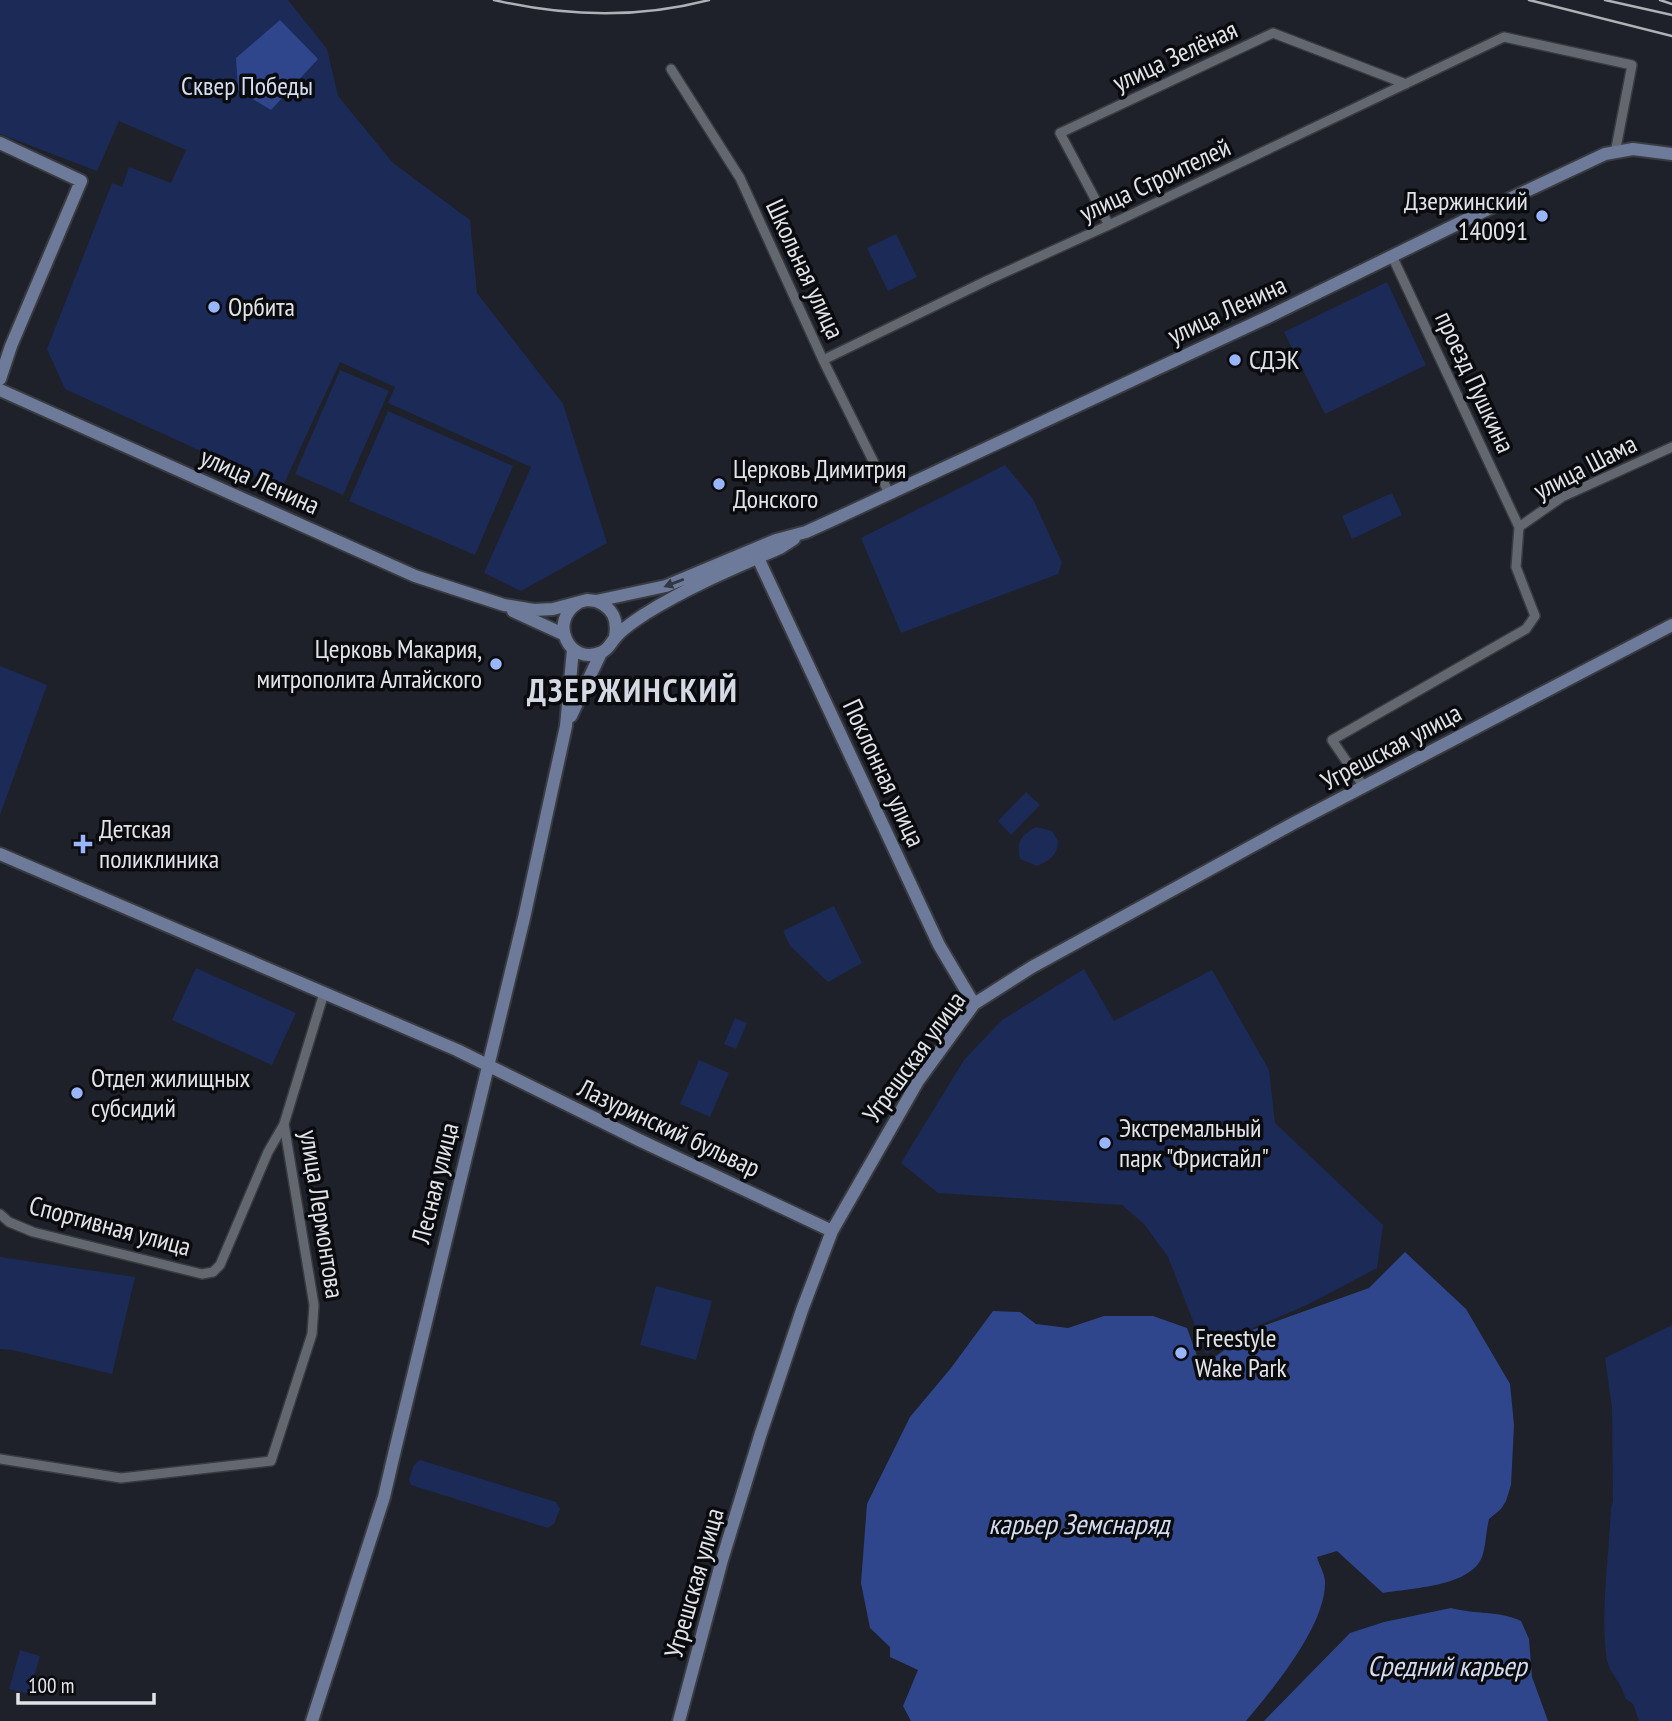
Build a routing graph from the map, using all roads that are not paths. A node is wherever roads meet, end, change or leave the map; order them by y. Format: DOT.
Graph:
graph roads {
  1 [pos="671,69"];
  2 [pos="1406,84"];
  3 [pos="0,143"];
  4 [pos="1615,153"];
  5 [pos="1672,154"];
  6 [pos="1109,225"];
  7 [pos="1392,256"];
  8 [pos="823,360"];
  9 [pos="0,379"];
  10 [pos="0,390"];
  11 [pos="1672,447"];
  12 [pos="889,493"];
  13 [pos="1519,527"];
  14 [pos="806,531"];
  15 [pos="758,558"];
  16 [pos="596,601"];
  17 [pos="580,602"];
  18 [pos="504,605"];
  19 [pos="1672,625"];
  20 [pos="563,634"];
  21 [pos="615,637"];
  22 [pos="573,649"];
  23 [pos="601,653"];
  24 [pos="566,726"];
  25 [pos="1364,787"];
  26 [pos="0,854"];
  27 [pos="324,993"];
  28 [pos="974,1004"];
  29 [pos="487,1065"];
  30 [pos="284,1124"];
  31 [pos="0,1214"];
  32 [pos="832,1231"];
  33 [pos="0,1459"];
  34 [pos="312,1721"];
  35 [pos="679,1721"];
  1 -- 8 [label="street, Школьная улица"];
  2 -- 4 [label="street, улица Строителей"];
  2 -- 6 [label="street, улица Строителей"];
  2 -- 6 [label="street, улица Зелёная"];
  3 -- 9 [label="street"];
  4 -- 5 [label="street, улица Ленина"];
  4 -- 7 [label="street, улица Ленина"];
  6 -- 8 [label="street, улица Строителей"];
  7 -- 12 [label="street, улица Ленина"];
  7 -- 13 [label="street, проезд Пушкина"];
  8 -- 12 [label="street, Школьная улица"];
  10 -- 18 [label="street, улица Ленина"];
  11 -- 13 [label="street, улица Шама"];
  12 -- 14 [label="street, улица Ленина"];
  13 -- 25 [label="street"];
  14 -- 15 [label="street, улица Ленина"];
  14 -- 16 [label="street, улица Ленина, one-way"];
  15 -- 21 [label="street, улица Ленина"];
  15 -- 28 [label="street, Поклонная улица"];
  16 -- 17 [label="street, улица Ленина"];
  16 -- 21 [label="street"];
  17 -- 18 [label="street, улица Ленина"];
  17 -- 20 [label="street"];
  18 -- 20 [label="street, улица Ленина"];
  19 -- 25 [label="street, Угрешская улица"];
  20 -- 22 [label="street"];
  21 -- 23 [label="street, улица Ленина"];
  22 -- 23 [label="street"];
  22 -- 24 [label="street, Лесная улица"];
  23 -- 24 [label="street, улица Ленина"];
  24 -- 29 [label="street, Лесная улица"];
  25 -- 28 [label="street, Угрешская улица"];
  26 -- 27 [label="street"];
  27 -- 29 [label="street"];
  27 -- 30 [label="street, улица Лермонтова"];
  28 -- 32 [label="street, Угрешская улица"];
  29 -- 32 [label="street, Лазуринский бульвар"];
  29 -- 34 [label="street, Лесная улица"];
  30 -- 31 [label="street, Спортивная улица"];
  30 -- 33 [label="street, улица Лермонтова"];
  32 -- 35 [label="street, Угрешская улица"];
}
